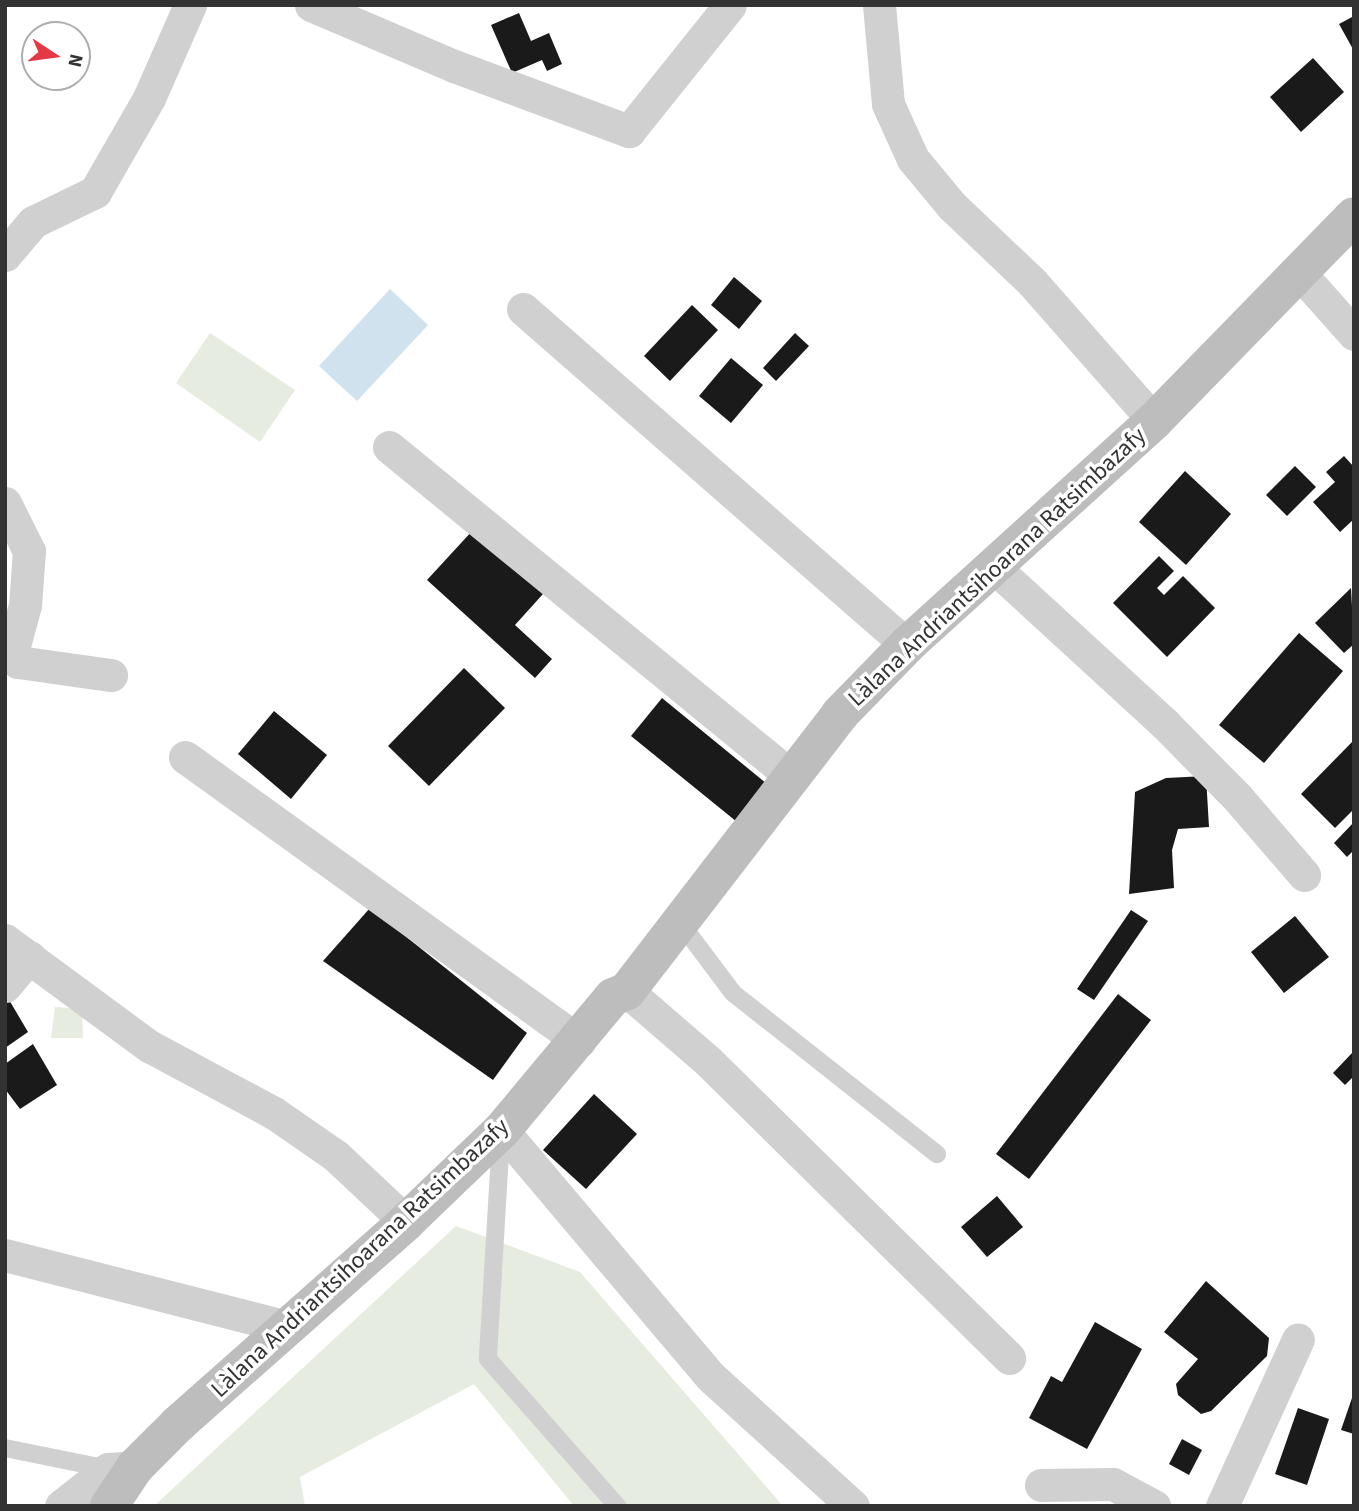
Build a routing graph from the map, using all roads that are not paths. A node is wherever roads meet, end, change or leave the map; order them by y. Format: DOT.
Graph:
graph roads {
  1 [pos="190,5"];
  2 [pos="311,5"];
  3 [pos="730,5"];
  4 [pos="879,5"];
  5 [pos="1354,216"];
  6 [pos="5,255"];
  7 [pos="1297,270"];
  8 [pos="523,309"];
  9 [pos="1354,334"];
  10 [pos="1154,421"];
  11 [pos="389,447"];
  12 [pos="5,503"];
  13 [pos="996,569"];
  14 [pos="907,645"];
  15 [pos="111,675"];
  16 [pos="185,757"];
  17 [pos="791,776"];
  18 [pos="1304,875"];
  19 [pos="679,921"];
  20 [pos="17,948"];
  21 [pos="5,986"];
  22 [pos="627,991"];
  23 [pos="579,1041"];
  24 [pos="502,1130"];
  25 [pos="937,1154"];
  26 [pos="406,1223"];
  27 [pos="5,1255"];
  28 [pos="288,1327"];
  29 [pos="1298,1339"];
  30 [pos="1009,1358"];
  31 [pos="5,1448"];
  32 [pos="117,1480"];
  33 [pos="1041,1485"];
  34 [pos="61,1506"];
  35 [pos="617,1506"];
  36 [pos="853,1506"];
  37 [pos="1154,1506"];
  38 [pos="1222,1506"];
  1 -- 6 [label="street"];
  2 -- 3 [label="street"];
  4 -- 10 [label="street"];
  5 -- 7 [label="main road, Làlana Andriantsihoarana Ratsimbazafy"];
  7 -- 9 [label="street"];
  7 -- 10 [label="main road, Làlana Andriantsihoarana Ratsimbazafy"];
  8 -- 14 [label="street"];
  10 -- 13 [label="main road, Làlana Andriantsihoarana Ratsimbazafy"];
  11 -- 17 [label="street"];
  12 -- 15 [label="street"];
  13 -- 14 [label="main road, Làlana Andriantsihoarana Ratsimbazafy"];
  13 -- 18 [label="street"];
  14 -- 17 [label="main road, Làlana Andriantsihoarana Ratsimbazafy"];
  16 -- 23 [label="street"];
  17 -- 19 [label="main road, Làlana Andriantsihoarana Ratsimbazafy"];
  19 -- 22 [label="main road, Làlana Andriantsihoarana Ratsimbazafy"];
  19 -- 25 [label="lane"];
  20 -- 21 [label="street"];
  20 -- 26 [label="street"];
  22 -- 23 [label="main road, Làlana Andriantsihoarana Ratsimbazafy"];
  22 -- 30 [label="street"];
  23 -- 24 [label="main road, Làlana Andriantsihoarana Ratsimbazafy"];
  24 -- 26 [label="main road, Làlana Andriantsihoarana Ratsimbazafy"];
  24 -- 35 [label="lane"];
  24 -- 36 [label="street"];
  26 -- 28 [label="main road, Làlana Andriantsihoarana Ratsimbazafy"];
  27 -- 28 [label="street"];
  28 -- 32 [label="main road, Làlana Andriantsihoarana Ratsimbazafy"];
  29 -- 38 [label="street"];
  31 -- 32 [label="lane"];
  32 -- 34 [label="street"];
  33 -- 37 [label="street"];
}
